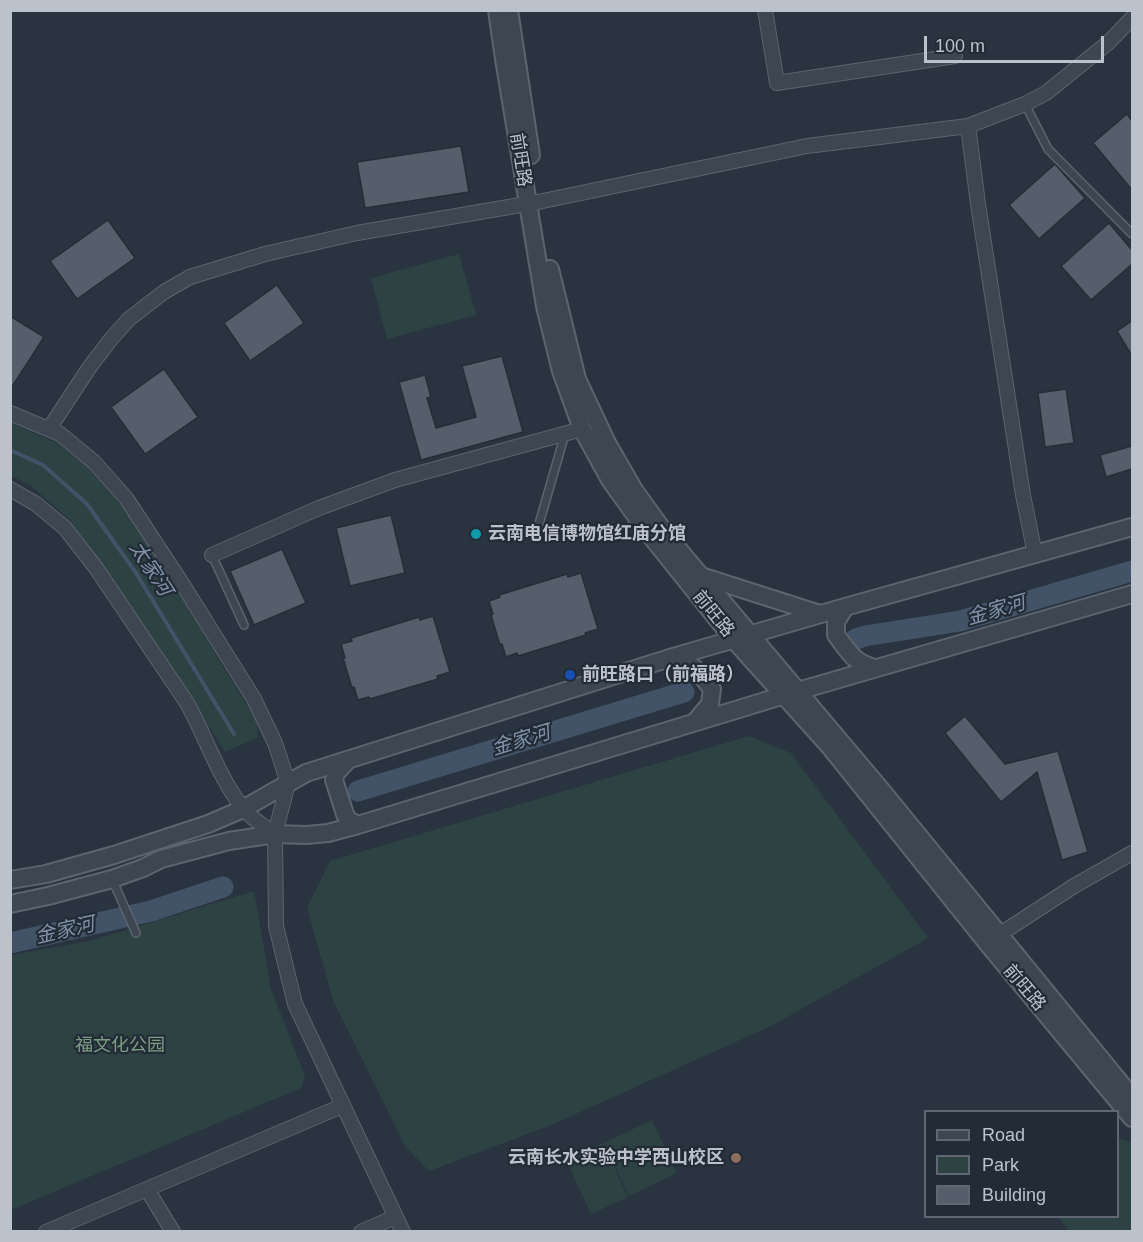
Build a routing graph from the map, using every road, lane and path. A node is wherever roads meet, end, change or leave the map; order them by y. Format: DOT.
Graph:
graph roads {
  1 [pos="497,10"];
  2 [pos="509,10"];
  3 [pos="765,10"];
  4 [pos="1132,18"];
  5 [pos="954,56"];
  6 [pos="1025,104"];
  7 [pos="968,126"];
  8 [pos="533,203"];
  9 [pos="1132,234"];
  10 [pos="10,413"];
  11 [pos="49,429"];
  12 [pos="582,429"];
  13 [pos="565,434"];
  14 [pos="10,489"];
  15 [pos="539,524"];
  16 [pos="1132,527"];
  17 [pos="1035,554"];
  18 [pos="212,555"];
  19 [pos="701,576"];
  20 [pos="1132,594"];
  21 [pos="845,607"];
  22 [pos="820,614"];
  23 [pos="244,625"];
  24 [pos="751,635"];
  25 [pos="734,640"];
  26 [pos="673,657"];
  27 [pos="875,668"];
  28 [pos="790,694"];
  29 [pos="694,722"];
  30 [pos="349,759"];
  31 [pos="288,783"];
  32 [pos="243,809"];
  33 [pos="358,825"];
  34 [pos="274,834"];
  35 [pos="1132,853"];
  36 [pos="112,879"];
  37 [pos="10,880"];
  38 [pos="10,904"];
  39 [pos="136,933"];
  40 [pos="993,939"];
  41 [pos="1132,1097"];
  42 [pos="342,1106"];
  43 [pos="1132,1118"];
  44 [pos="147,1189"];
  45 [pos="395,1217"];
  46 [pos="46,1232"];
  47 [pos="173,1232"];
  48 [pos="361,1232"];
  49 [pos="403,1232"];
  1 -- 8 [label="street, 前旺路"];
  2 -- 8 [label="street, 前旺路"];
  3 -- 5 [label="street"];
  4 -- 6 [label="street"];
  6 -- 7 [label="street"];
  6 -- 9 [label="lane"];
  7 -- 8 [label="street"];
  7 -- 17 [label="street"];
  8 -- 11 [label="street"];
  8 -- 12 [label="street, 前旺路"];
  8 -- 19 [label="street, 前旺路"];
  10 -- 11 [label="street"];
  11 -- 31 [label="street"];
  12 -- 13 [label="street"];
  12 -- 25 [label="street, 前旺路"];
  13 -- 15 [label="lane"];
  13 -- 18 [label="street"];
  14 -- 32 [label="street"];
  16 -- 17 [label="street"];
  17 -- 21 [label="street"];
  18 -- 23 [label="lane"];
  19 -- 22 [label="street"];
  19 -- 24 [label="street, 前旺路"];
  20 -- 27 [label="street"];
  21 -- 22 [label="street"];
  21 -- 27 [label="street"];
  22 -- 24 [label="street"];
  24 -- 25 [label="street"];
  24 -- 28 [label="street, 前旺路"];
  25 -- 26 [label="street"];
  25 -- 28 [label="street, 前旺路"];
  26 -- 29 [label="street"];
  26 -- 30 [label="street"];
  27 -- 28 [label="street"];
  28 -- 29 [label="street"];
  28 -- 40 [label="street, 前旺路"];
  29 -- 33 [label="street"];
  30 -- 31 [label="street"];
  30 -- 33 [label="street"];
  31 -- 32 [label="street"];
  31 -- 34 [label="street"];
  32 -- 34 [label="street"];
  32 -- 37 [label="street"];
  33 -- 34 [label="street"];
  34 -- 36 [label="street"];
  34 -- 42 [label="street"];
  35 -- 40 [label="street"];
  36 -- 38 [label="street"];
  36 -- 39 [label="lane"];
  40 -- 41 [label="street, 前旺路"];
  40 -- 43 [label="street, 前旺路"];
  42 -- 44 [label="street"];
  42 -- 45 [label="street"];
  44 -- 46 [label="street"];
  44 -- 47 [label="street"];
  45 -- 48 [label="street"];
  45 -- 49 [label="street"];
}
